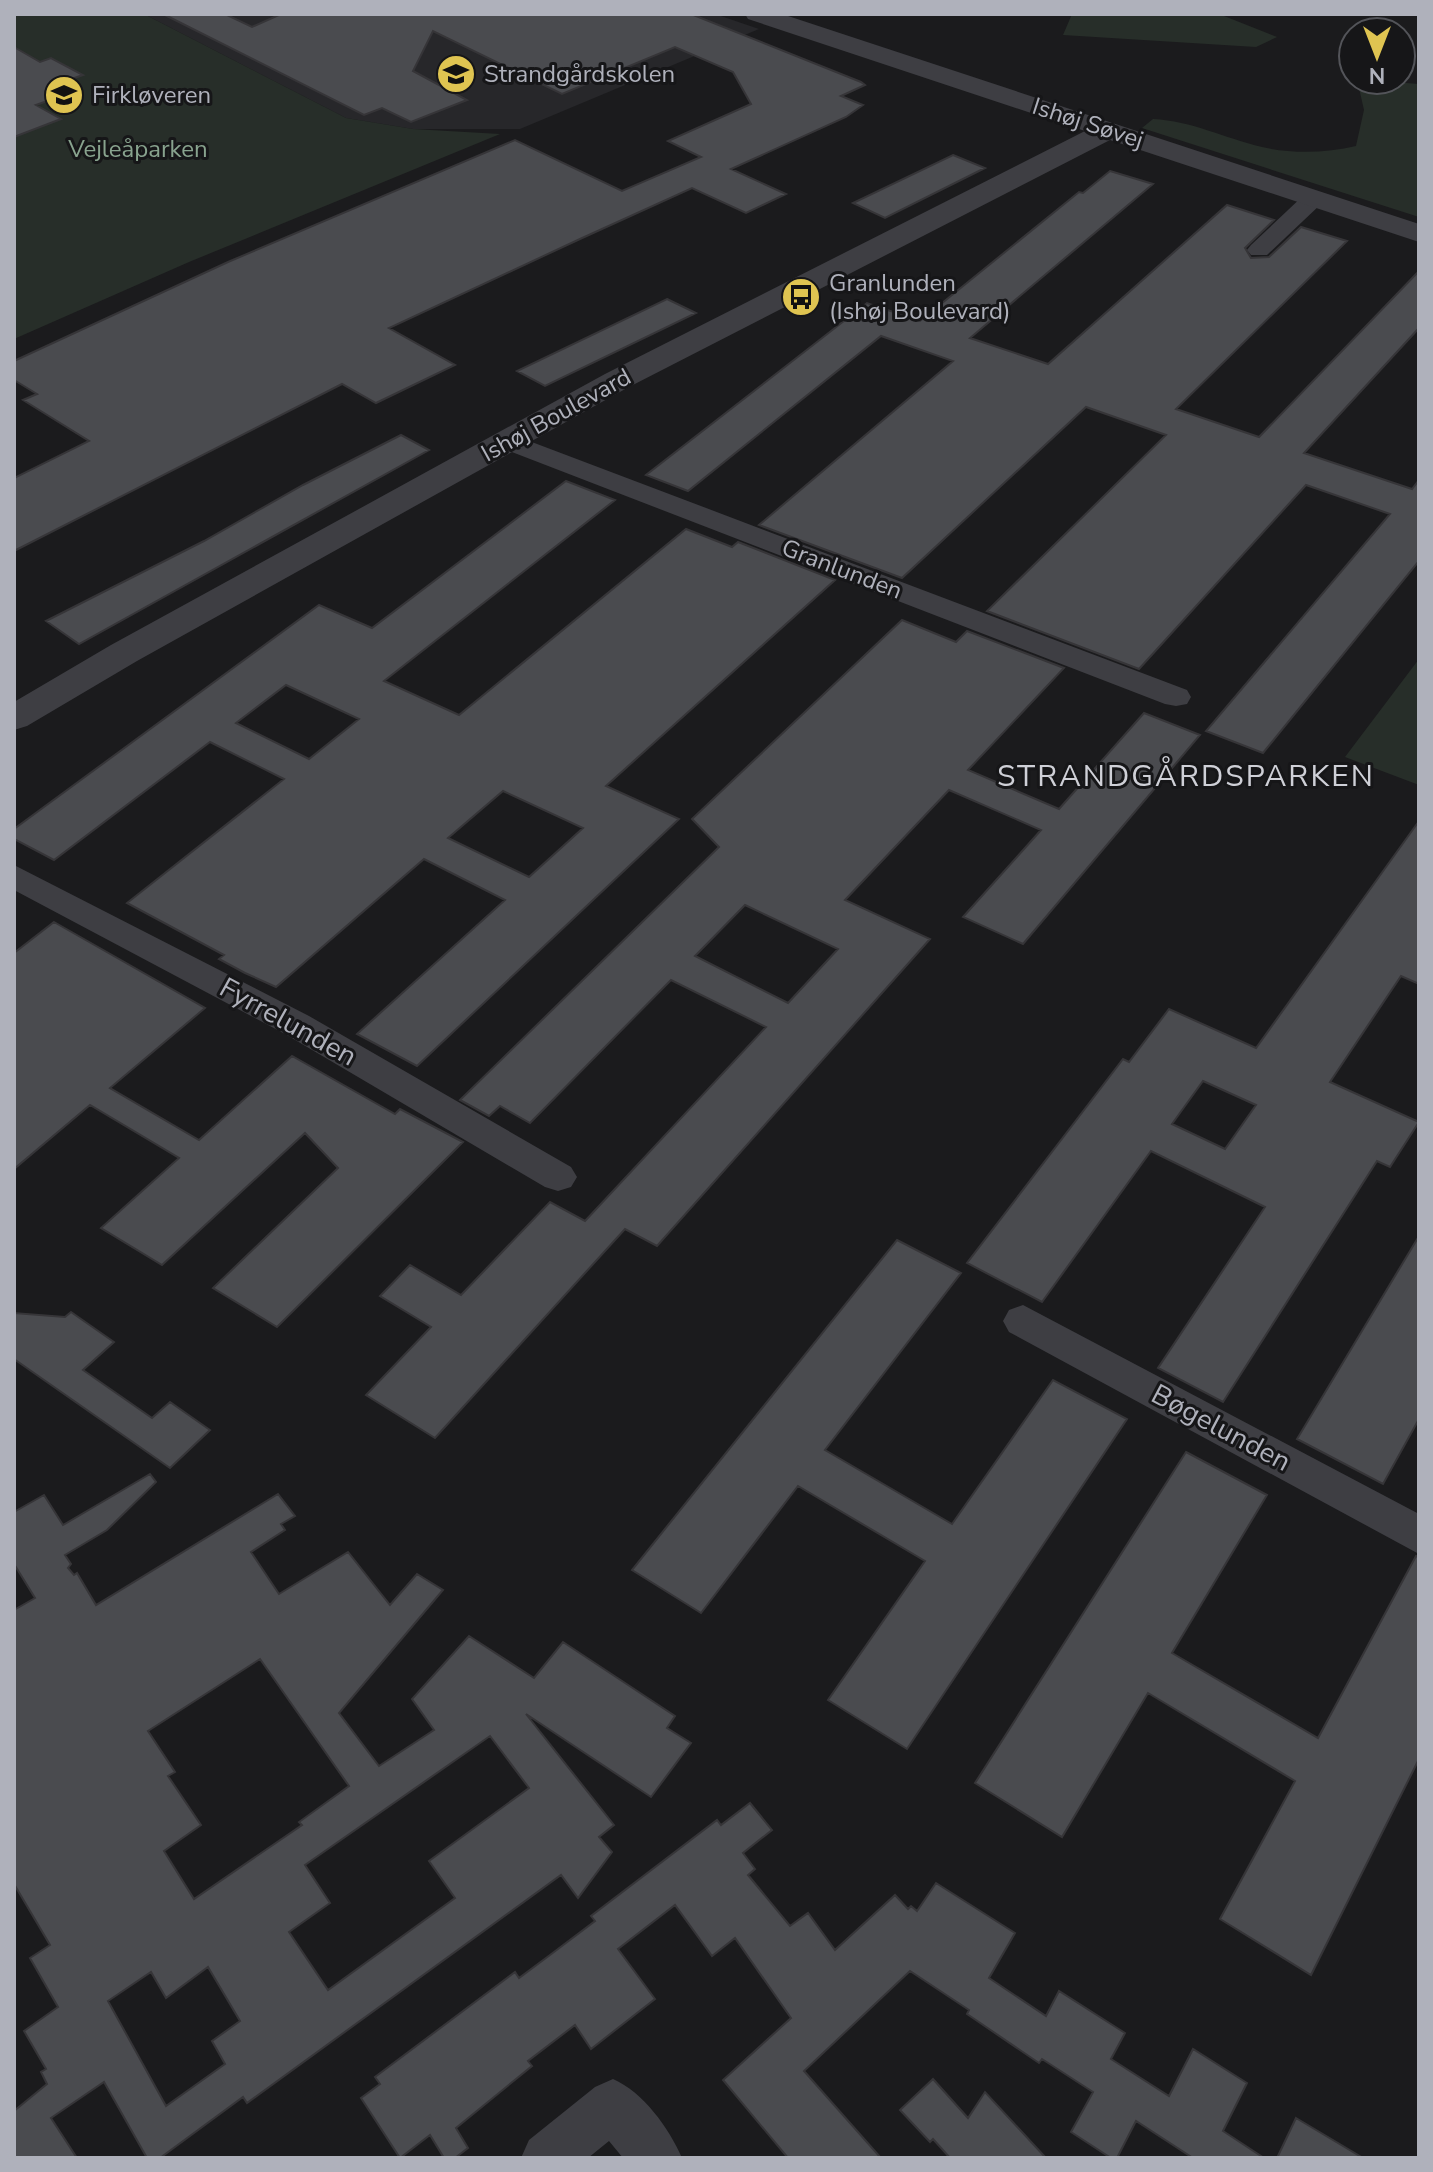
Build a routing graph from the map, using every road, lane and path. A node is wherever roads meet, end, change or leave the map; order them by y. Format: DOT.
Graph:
graph roads {
  1 [pos="757,14"];
  2 [pos="1108,130"];
  3 [pos="1313,199"];
  4 [pos="1419,233"];
  5 [pos="1259,250"];
  6 [pos="508,441"];
  7 [pos="1176,697"];
  8 [pos="14,718"];
  9 [pos="14,876"];
  10 [pos="558,1177"];
  11 [pos="1023,1321"];
  12 [pos="1419,1535"];
  13 [pos="547,2158"];
  14 [pos="656,2158"];
  1 -- 2 [label="street, Ishøj Søvej"];
  2 -- 3 [label="street, Ishøj Søvej"];
  2 -- 6 [label="street, Ishøj Boulevard"];
  3 -- 4 [label="street, Ishøj Søvej"];
  3 -- 5 [label="street"];
  6 -- 7 [label="street, Granlunden"];
  6 -- 8 [label="street, Ishøj Boulevard"];
  9 -- 10 [label="street, Fyrrelunden"];
  11 -- 12 [label="street, Bøgelunden"];
  13 -- 14 [label="street"];
}
